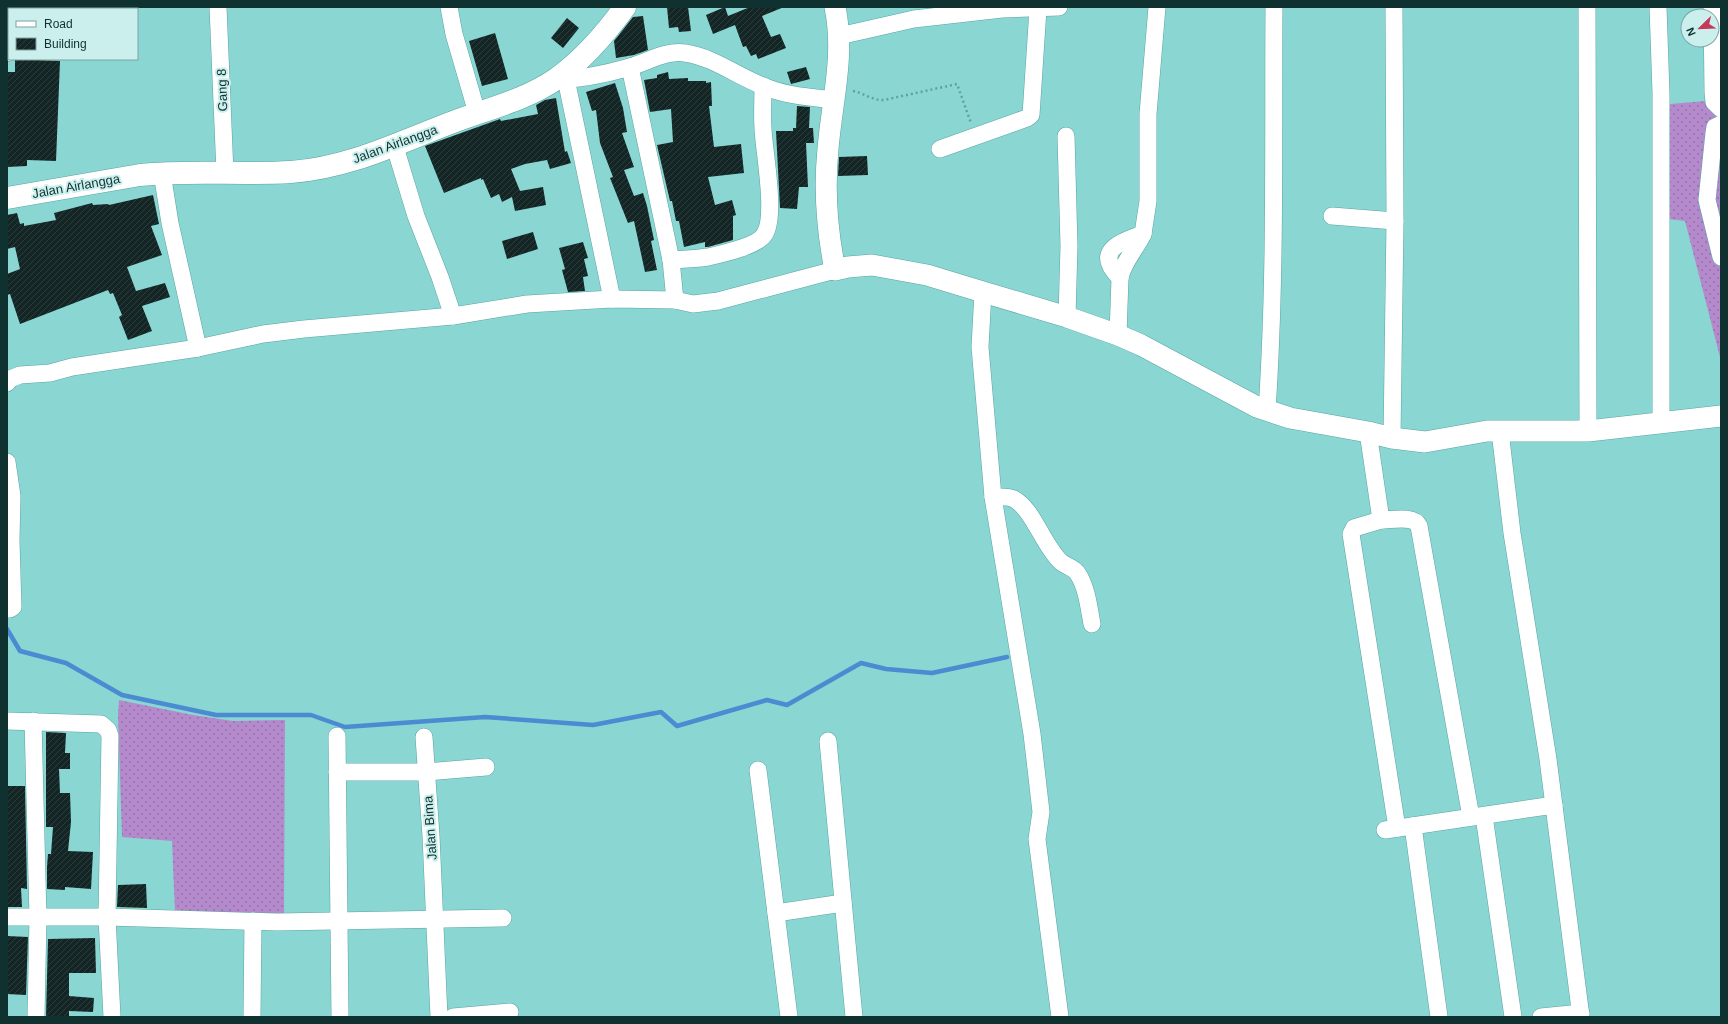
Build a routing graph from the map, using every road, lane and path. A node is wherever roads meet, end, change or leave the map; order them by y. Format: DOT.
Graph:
graph roads {
  1 [pos="218,7"];
  2 [pos="449,7"];
  3 [pos="625,7"];
  4 [pos="835,7"];
  5 [pos="1059,7"];
  6 [pos="1157,7"];
  7 [pos="1274,7"];
  8 [pos="1394,7"];
  9 [pos="1587,7"];
  10 [pos="1658,7"];
  11 [pos="1712,7"];
  12 [pos="1002,8"];
  13 [pos="1038,9"];
  14 [pos="840,36"];
  15 [pos="630,67"];
  16 [pos="560,80"];
  17 [pos="763,86"];
  18 [pos="835,93"];
  19 [pos="1721,109"];
  20 [pos="478,113"];
  21 [pos="1721,124"];
  22 [pos="975,136"];
  23 [pos="1066,136"];
  24 [pos="395,147"];
  25 [pos="940,149"];
  26 [pos="225,172"];
  27 [pos="162,173"];
  28 [pos="7,198"];
  29 [pos="1332,216"];
  30 [pos="1395,221"];
  31 [pos="1721,257"];
  32 [pos="671,260"];
  33 [pos="835,270"];
  34 [pos="984,292"];
  35 [pos="612,299"];
  36 [pos="675,300"];
  37 [pos="453,316"];
  38 [pos="1067,317"];
  39 [pos="1118,335"];
  40 [pos="198,348"];
  41 [pos="7,383"];
  42 [pos="1267,410"];
  43 [pos="1721,416"];
  44 [pos="1661,423"];
  45 [pos="1500,431"];
  46 [pos="1588,431"];
  47 [pos="1368,432"];
  48 [pos="1392,438"];
  49 [pos="7,462"];
  50 [pos="993,497"];
  51 [pos="1381,520"];
  52 [pos="9,541"];
  53 [pos="8,609"];
  54 [pos="1092,624"];
  55 [pos="7,720"];
  56 [pos="33,721"];
  57 [pos="337,736"];
  58 [pos="424,737"];
  59 [pos="828,741"];
  60 [pos="486,767"];
  61 [pos="758,770"];
  62 [pos="337,772"];
  63 [pos="426,772"];
  64 [pos="1554,805"];
  65 [pos="1477,816"];
  66 [pos="1399,828"];
  67 [pos="843,903"];
  68 [pos="776,914"];
  69 [pos="7,917"];
  70 [pos="38,917"];
  71 [pos="107,917"];
  72 [pos="503,918"];
  73 [pos="436,919"];
  74 [pos="254,921"];
  75 [pos="339,921"];
  76 [pos="510,1012"];
  77 [pos="1581,1015"];
  78 [pos="36,1017"];
  79 [pos="112,1017"];
  80 [pos="252,1017"];
  81 [pos="340,1017"];
  82 [pos="439,1017"];
  83 [pos="453,1017"];
  84 [pos="789,1017"];
  85 [pos="854,1017"];
  86 [pos="1060,1017"];
  87 [pos="1439,1017"];
  88 [pos="1513,1017"];
  89 [pos="1541,1017"];
  1 -- 26 [label="street, Gang 8"];
  2 -- 20 [label="street"];
  3 -- 16 [label="main road, Jalan Airlangga"];
  4 -- 14 [label="street"];
  5 -- 13 [label="street"];
  6 -- 39 [label="street"];
  7 -- 42 [label="street"];
  8 -- 30 [label="street"];
  9 -- 46 [label="street"];
  10 -- 44 [label="street"];
  11 -- 19 [label="street"];
  12 -- 13 [label="street"];
  12 -- 14 [label="street"];
  13 -- 22 [label="street"];
  14 -- 18 [label="street"];
  15 -- 16 [label="street"];
  15 -- 17 [label="street"];
  15 -- 32 [label="street"];
  16 -- 20 [label="main road, Jalan Airlangga"];
  16 -- 35 [label="street"];
  17 -- 18 [label="street"];
  17 -- 32 [label="street"];
  18 -- 22 [label="path"];
  18 -- 33 [label="street"];
  20 -- 24 [label="main road, Jalan Airlangga"];
  21 -- 31 [label="street"];
  22 -- 25 [label="street"];
  23 -- 38 [label="street"];
  24 -- 26 [label="main road, Jalan Airlangga"];
  24 -- 37 [label="street"];
  26 -- 27 [label="main road, Jalan Airlangga"];
  27 -- 28 [label="main road, Jalan Airlangga"];
  27 -- 40 [label="street"];
  29 -- 30 [label="street"];
  30 -- 48 [label="street"];
  32 -- 36 [label="street"];
  33 -- 34 [label="street"];
  33 -- 36 [label="street"];
  34 -- 38 [label="street"];
  34 -- 50 [label="street"];
  35 -- 36 [label="street"];
  35 -- 37 [label="street"];
  37 -- 40 [label="street"];
  38 -- 39 [label="street"];
  39 -- 42 [label="street"];
  40 -- 41 [label="street"];
  42 -- 47 [label="street"];
  43 -- 44 [label="street"];
  44 -- 46 [label="street"];
  45 -- 46 [label="street"];
  45 -- 48 [label="street"];
  45 -- 64 [label="street"];
  47 -- 48 [label="street"];
  47 -- 51 [label="street"];
  49 -- 52 [label="street"];
  50 -- 54 [label="street"];
  50 -- 86 [label="street"];
  51 -- 65 [label="street"];
  51 -- 66 [label="street"];
  52 -- 53 [label="street"];
  55 -- 56 [label="street"];
  56 -- 70 [label="street"];
  56 -- 71 [label="street"];
  57 -- 62 [label="street"];
  58 -- 63 [label="street, Jalan Bima"];
  59 -- 67 [label="street"];
  60 -- 63 [label="street"];
  61 -- 68 [label="street"];
  62 -- 63 [label="street"];
  62 -- 75 [label="street"];
  63 -- 73 [label="street, Jalan Bima"];
  64 -- 65 [label="street"];
  64 -- 77 [label="street"];
  65 -- 66 [label="street"];
  65 -- 88 [label="street"];
  66 -- 87 [label="street"];
  67 -- 68 [label="street"];
  67 -- 85 [label="street"];
  68 -- 84 [label="street"];
  69 -- 70 [label="street"];
  70 -- 71 [label="street"];
  70 -- 78 [label="street"];
  71 -- 74 [label="street"];
  71 -- 79 [label="street"];
  72 -- 73 [label="street"];
  73 -- 75 [label="street"];
  73 -- 82 [label="street, Jalan Bima"];
  74 -- 75 [label="street"];
  74 -- 80 [label="street"];
  75 -- 81 [label="street"];
  76 -- 83 [label="street"];
  77 -- 89 [label="street"];
}
